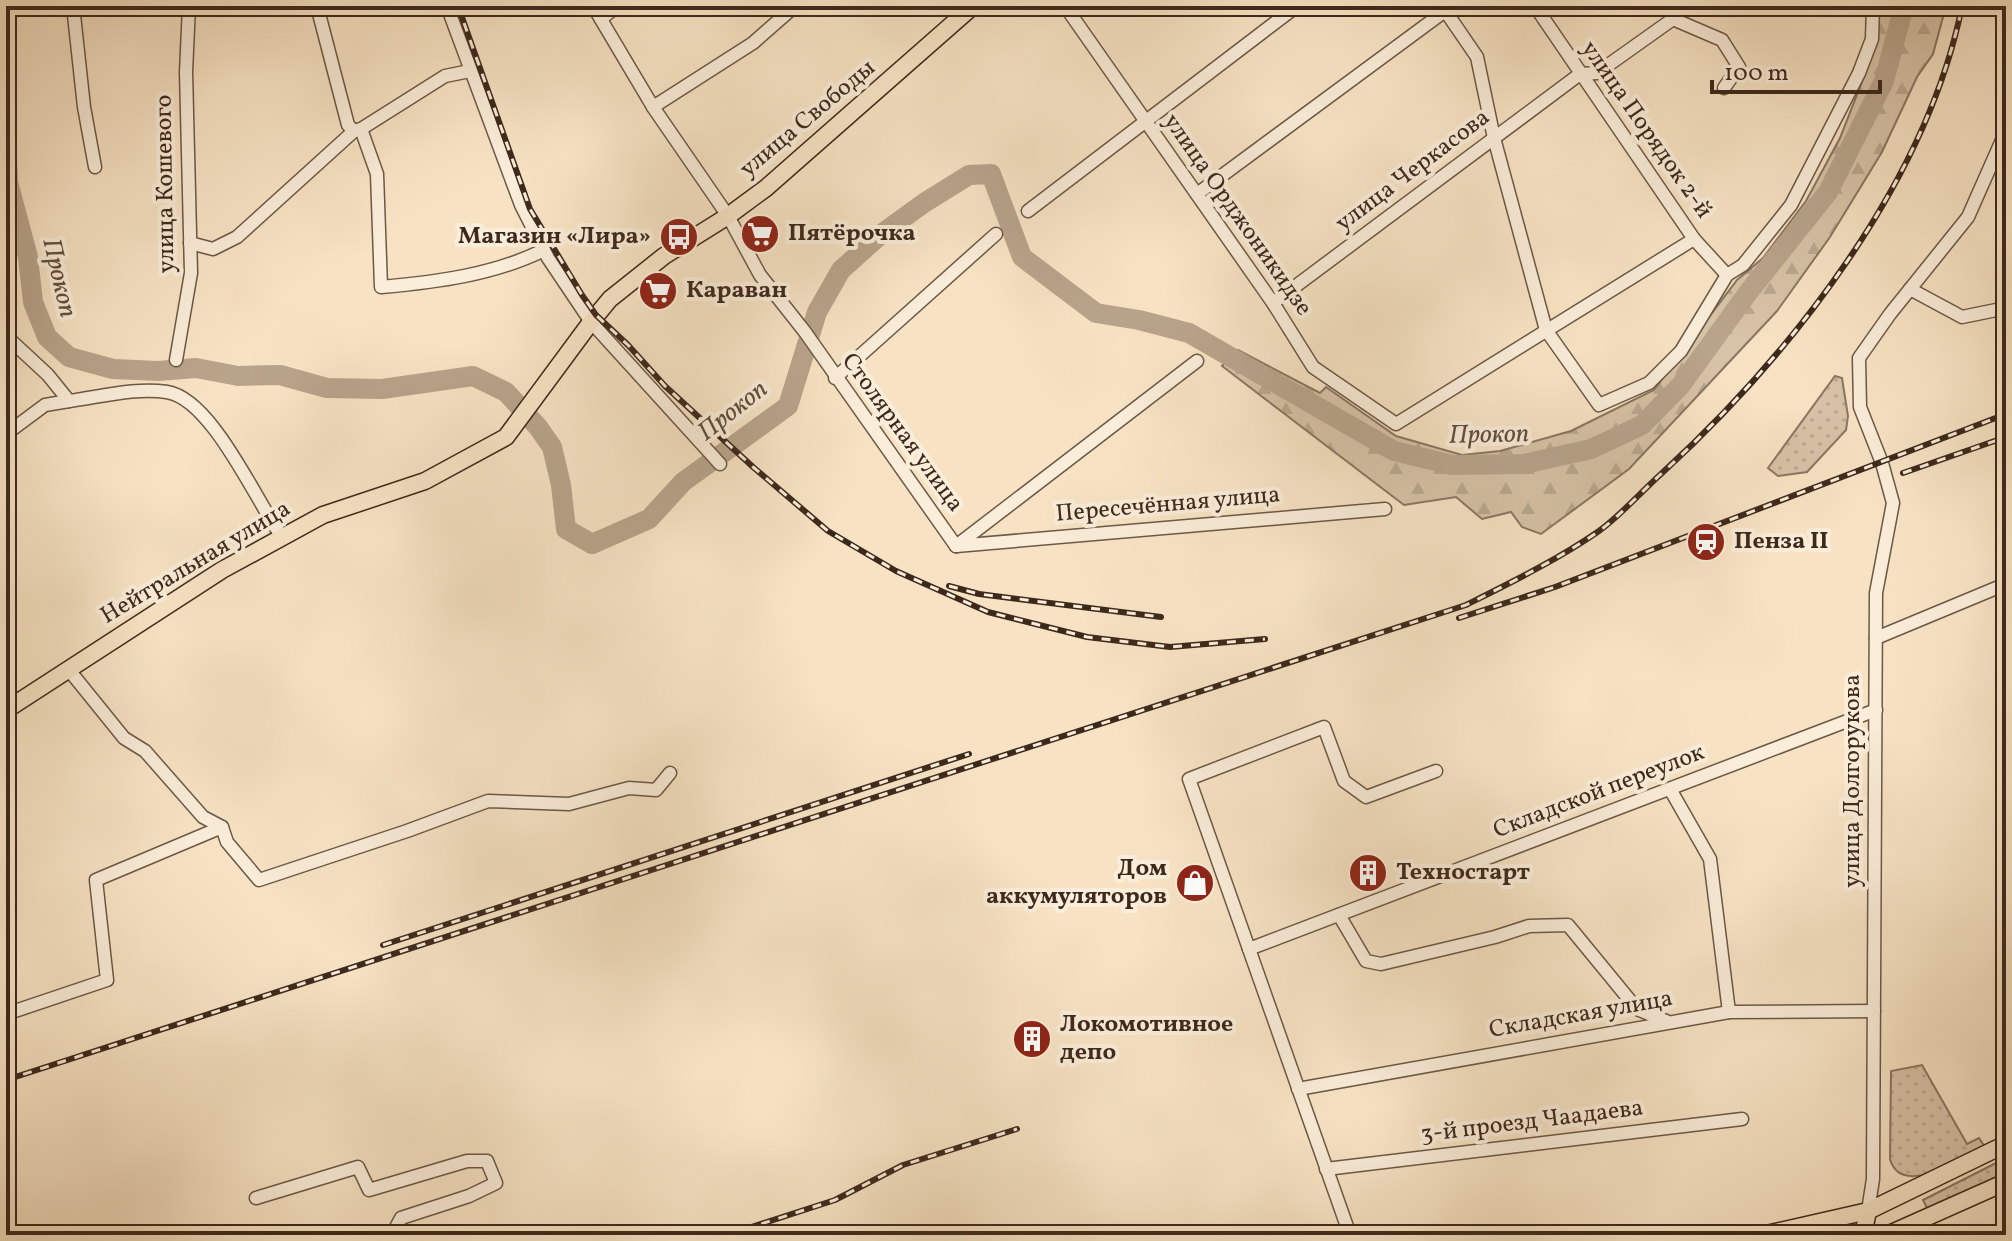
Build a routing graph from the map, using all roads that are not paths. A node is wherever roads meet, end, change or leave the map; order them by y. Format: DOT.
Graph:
graph roads {
  1 [pos="73,6"];
  2 [pos="189,6"];
  3 [pos="317,6"];
  4 [pos="447,6"];
  5 [pos="593,6"];
  6 [pos="617,6"];
  7 [pos="795,6"];
  8 [pos="973,6"];
  9 [pos="1065,6"];
  10 [pos="1297,6"];
  11 [pos="1535,6"];
  12 [pos="1679,6"];
  13 [pos="1873,6"];
  14 [pos="1444,8"];
  15 [pos="601,19"];
  16 [pos="1673,19"];
  17 [pos="470,71"];
  18 [pos="1580,74"];
  19 [pos="1724,88"];
  20 [pos="653,107"];
  21 [pos="1146,122"];
  22 [pos="358,130"];
  23 [pos="2006,131"];
  24 [pos="1494,138"];
  25 [pos="95,167"];
  26 [pos="1197,194"];
  27 [pos="1028,211"];
  28 [pos="728,216"];
  29 [pos="996,234"];
  30 [pos="1694,239"];
  31 [pos="190,243"];
  32 [pos="544,250"];
  33 [pos="664,256"];
  34 [pos="1727,275"];
  35 [pos="1910,289"];
  36 [pos="1273,303"];
  37 [pos="2006,308"];
  38 [pos="591,322"];
  39 [pos="1546,330"];
  40 [pos="6,336"];
  41 [pos="176,360"];
  42 [pos="1197,361"];
  43 [pos="173,377"];
  44 [pos="835,378"];
  45 [pos="168,392"];
  46 [pos="69,401"];
  47 [pos="6,434"];
  48 [pos="720,464"];
  49 [pos="1385,509"];
  50 [pos="282,537"];
  51 [pos="956,546"];
  52 [pos="2006,584"];
  53 [pos="1876,638"];
  54 [pos="69,670"];
  55 [pos="6,710"];
  56 [pos="1876,710"];
  57 [pos="1436,771"];
  58 [pos="670,773"];
  59 [pos="1670,789"];
  60 [pos="222,827"];
  61 [pos="1339,915"];
  62 [pos="1249,949"];
  63 [pos="1874,1011"];
  64 [pos="1729,1012"];
  65 [pos="6,1014"];
  66 [pos="1666,1021"];
  67 [pos="1298,1089"];
  68 [pos="1742,1119"];
  69 [pos="2006,1144"];
  70 [pos="1326,1169"];
  71 [pos="2006,1182"];
  72 [pos="256,1198"];
  73 [pos="1868,1211"];
  74 [pos="392,1235"];
  75 [pos="1350,1235"];
  76 [pos="1762,1235"];
  77 [pos="1863,1235"];
  78 [pos="1887,1235"];
  1 -- 25 [label="street"];
  2 -- 31 [label="street, улица Кошевого"];
  3 -- 22 [label="street"];
  4 -- 17 [label="street"];
  5 -- 15 [label="street"];
  6 -- 15 [label="street"];
  7 -- 20 [label="street"];
  8 -- 28 [label="main road, улица Свободы"];
  9 -- 21 [label="street, улица Орджоникидзе"];
  10 -- 21 [label="street"];
  11 -- 18 [label="street, улица Порядок 2-й"];
  12 -- 16 [label="street"];
  13 -- 34 [label="street"];
  14 -- 24 [label="street"];
  14 -- 26 [label="street"];
  15 -- 20 [label="street"];
  16 -- 18 [label="street, улица Черкасова"];
  16 -- 19 [label="street"];
  17 -- 22 [label="street"];
  17 -- 32 [label="street"];
  18 -- 24 [label="street, улица Черкасова"];
  18 -- 30 [label="street, улица Порядок 2-й"];
  20 -- 28 [label="street"];
  21 -- 26 [label="street, улица Орджоникидзе"];
  21 -- 27 [label="street"];
  22 -- 31 [label="street"];
  22 -- 32 [label="street"];
  23 -- 35 [label="street"];
  24 -- 36 [label="street, улица Черкасова"];
  24 -- 39 [label="street"];
  26 -- 36 [label="street, улица Орджоникидзе"];
  28 -- 33 [label="main road, улица Свободы"];
  28 -- 44 [label="street, Столярная улица"];
  29 -- 44 [label="street"];
  30 -- 34 [label="street, улица Порядок 2-й"];
  30 -- 39 [label="street"];
  31 -- 41 [label="street, улица Кошевого"];
  32 -- 38 [label="street"];
  33 -- 38 [label="main road, Нейтральная улица"];
  34 -- 39 [label="street"];
  35 -- 37 [label="street"];
  35 -- 53 [label="street, улица Долгорукова"];
  36 -- 39 [label="street, улица Орджоникидзе"];
  38 -- 48 [label="street"];
  38 -- 50 [label="main road, Нейтральная улица"];
  40 -- 46 [label="street"];
  42 -- 51 [label="street"];
  43 -- 45 [label="street"];
  44 -- 51 [label="street, Столярная улица"];
  45 -- 46 [label="street"];
  45 -- 50 [label="street"];
  46 -- 47 [label="street"];
  49 -- 51 [label="street, Пересечённая улица"];
  50 -- 54 [label="main road, Нейтральная улица"];
  52 -- 53 [label="street"];
  53 -- 56 [label="street, улица Долгорукова"];
  54 -- 55 [label="main road, Нейтральная улица"];
  54 -- 60 [label="street"];
  56 -- 59 [label="street, Складской переулок"];
  56 -- 63 [label="street, улица Долгорукова"];
  57 -- 62 [label="street"];
  58 -- 60 [label="street"];
  59 -- 61 [label="street, Складской переулок"];
  59 -- 64 [label="street"];
  60 -- 65 [label="street"];
  61 -- 62 [label="street, Складской переулок"];
  61 -- 66 [label="street"];
  62 -- 67 [label="street"];
  63 -- 64 [label="street, Складская улица"];
  63 -- 73 [label="street, улица Долгорукова"];
  64 -- 66 [label="street, Складская улица"];
  66 -- 67 [label="street, Складская улица"];
  67 -- 70 [label="street"];
  68 -- 70 [label="street, 3-й проезд Чаадаева"];
  69 -- 73 [label="main road"];
  70 -- 75 [label="street"];
  71 -- 78 [label="main road"];
  72 -- 74 [label="street"];
  73 -- 76 [label="main road"];
  73 -- 77 [label="main road"];
}
